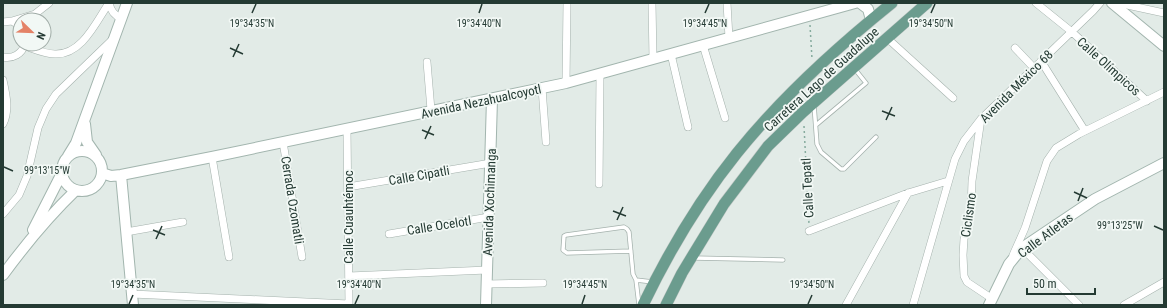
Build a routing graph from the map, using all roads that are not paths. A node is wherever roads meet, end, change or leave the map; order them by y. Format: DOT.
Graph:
graph roads {
  1 [pos="49,3"];
  2 [pos="109,3"];
  3 [pos="127,3"];
  4 [pos="567,3"];
  5 [pos="652,3"];
  6 [pos="727,3"];
  7 [pos="854,3"];
  8 [pos="860,3"];
  9 [pos="892,3"];
  10 [pos="927,3"];
  11 [pos="1036,3"];
  12 [pos="1100,3"];
  13 [pos="1112,3"];
  14 [pos="1118,3"];
  15 [pos="39,12"];
  16 [pos="1164,13"];
  17 [pos="122,18"];
  18 [pos="871,20"];
  19 [pos="12,21"];
  20 [pos="3,22"];
  21 [pos="1072,32"];
  22 [pos="115,37"];
  23 [pos="730,38"];
  24 [pos="887,38"];
  25 [pos="703,45"];
  26 [pos="1164,46"];
  27 [pos="1015,48"];
  28 [pos="20,52"];
  29 [pos="48,52"];
  30 [pos="671,54"];
  31 [pos="3,57"];
  32 [pos="653,59"];
  33 [pos="427,62"];
  34 [pos="1041,62"];
  35 [pos="853,67"];
  36 [pos="1034,68"];
  37 [pos="600,74"];
  38 [pos="3,80"];
  39 [pos="566,83"];
  40 [pos="542,88"];
  41 [pos="1164,92"];
  42 [pos="953,98"];
  43 [pos="492,99"];
  44 [pos="1147,101"];
  45 [pos="814,102"];
  46 [pos="431,110"];
  47 [pos="85,118"];
  48 [pos="725,118"];
  49 [pos="981,119"];
  50 [pos="3,124"];
  51 [pos="816,125"];
  52 [pos="688,127"];
  53 [pos="347,129"];
  54 [pos="1085,131"];
  55 [pos="876,137"];
  56 [pos="283,142"];
  57 [pos="546,142"];
  58 [pos="68,156"];
  59 [pos="97,156"];
  60 [pos="212,157"];
  61 [pos="491,163"];
  62 [pos="1164,163"];
  63 [pos="62,173"];
  64 [pos="102,174"];
  65 [pos="121,175"];
  66 [pos="948,181"];
  67 [pos="599,184"];
  68 [pos="348,187"];
  69 [pos="76,190"];
  70 [pos="908,193"];
  71 [pos="3,214"];
  72 [pos="489,217"];
  73 [pos="183,222"];
  74 [pos="809,231"];
  75 [pos="126,232"];
  76 [pos="389,234"];
  77 [pos="27,243"];
  78 [pos="1022,248"];
  79 [pos="631,251"];
  80 [pos="229,257"];
  81 [pos="302,257"];
  82 [pos="691,258"];
  83 [pos="783,260"];
  84 [pos="1009,264"];
  85 [pos="487,270"];
  86 [pos="3,275"];
  87 [pos="348,276"];
  88 [pos="636,280"];
  89 [pos="654,282"];
  90 [pos="1164,282"];
  91 [pos="487,284"];
  92 [pos="544,284"];
  93 [pos="132,294"];
  94 [pos="990,302"];
  95 [pos="133,305"];
  96 [pos="348,305"];
  97 [pos="486,305"];
  98 [pos="639,305"];
  99 [pos="643,305"];
  100 [pos="666,305"];
  101 [pos="846,305"];
  102 [pos="913,305"];
  103 [pos="1079,305"];
  104 [pos="1124,305"];
  1 -- 15 [label="street"];
  2 -- 17 [label="street"];
  2 -- 29 [label="street"];
  3 -- 17 [label="street"];
  4 -- 39 [label="street"];
  5 -- 32 [label="street"];
  6 -- 23 [label="street"];
  7 -- 23 [label="street, Avenida Nezahualcoyotl"];
  8 -- 18 [label="street"];
  9 -- 18 [label="main road, Carretera Lago de Guadalupe"];
  10 -- 24 [label="main road, Carretera Lago de Guadalupe"];
  11 -- 21 [label="street, Calle Olímpicos"];
  12 -- 21 [label="street, Avenida México 68"];
  13 -- 26 [label="street"];
  14 -- 16 [label="street"];
  17 -- 22 [label="street"];
  18 -- 89 [label="main road, Carretera Lago de Guadalupe"];
  19 -- 20 [label="street"];
  21 -- 34 [label="street, Avenida México 68"];
  21 -- 44 [label="street, Calle Olímpicos"];
  22 -- 47 [label="street"];
  22 -- 71 [label="street"];
  23 -- 25 [label="street, Avenida Nezahualcoyotl"];
  24 -- 35 [label="main road, Carretera Lago de Guadalupe"];
  24 -- 42 [label="street"];
  25 -- 30 [label="street, Avenida Nezahualcoyotl"];
  25 -- 48 [label="street"];
  27 -- 36 [label="street"];
  28 -- 31 [label="street"];
  30 -- 32 [label="street, Avenida Nezahualcoyotl"];
  30 -- 52 [label="street"];
  32 -- 37 [label="street, Avenida Nezahualcoyotl"];
  33 -- 46 [label="street"];
  34 -- 36 [label="street, Avenida México 68"];
  34 -- 54 [label="street"];
  35 -- 45 [label="main road, Carretera Lago de Guadalupe"];
  35 -- 51 [label="lane"];
  36 -- 49 [label="street, Avenida México 68"];
  37 -- 39 [label="street, Avenida Nezahualcoyotl"];
  37 -- 67 [label="street"];
  38 -- 50 [label="street"];
  39 -- 40 [label="street, Avenida Nezahualcoyotl"];
  40 -- 43 [label="street, Avenida Nezahualcoyotl"];
  40 -- 57 [label="street"];
  41 -- 44 [label="street"];
  43 -- 46 [label="street, Avenida Nezahualcoyotl"];
  43 -- 61 [label="street, Avenida Xochimanga"];
  44 -- 54 [label="street"];
  45 -- 51 [label="lane"];
  45 -- 82 [label="main road, Carretera Lago de Guadalupe"];
  46 -- 53 [label="street, Avenida Nezahualcoyotl"];
  47 -- 58 [label="street"];
  47 -- 59 [label="street"];
  49 -- 66 [label="street, Avenida México 68"];
  49 -- 94 [label="street, Ciclismo"];
  51 -- 55 [label="lane"];
  53 -- 56 [label="street, Avenida Nezahualcoyotl"];
  53 -- 68 [label="street, Calle Cuauhtémoc"];
  54 -- 84 [label="street"];
  56 -- 60 [label="street, Avenida Nezahualcoyotl"];
  56 -- 81 [label="street, Cerrada Ozomatli"];
  58 -- 59 [label="street"];
  58 -- 63 [label="street"];
  59 -- 64 [label="street"];
  60 -- 65 [label="street, Avenida Nezahualcoyotl"];
  60 -- 80 [label="street"];
  61 -- 68 [label="street, Calle Cipatli"];
  61 -- 72 [label="street, Avenida Xochimanga"];
  62 -- 78 [label="street, Calle Atletas"];
  63 -- 69 [label="street"];
  63 -- 77 [label="street"];
  64 -- 65 [label="street, Avenida Nezahualcoyotl"];
  64 -- 69 [label="street"];
  65 -- 75 [label="street"];
  66 -- 70 [label="street, Calle Tepatl"];
  66 -- 102 [label="street, Avenida México 68"];
  68 -- 87 [label="street, Calle Cuauhtémoc"];
  69 -- 77 [label="street"];
  70 -- 74 [label="street, Calle Tepatl"];
  70 -- 101 [label="street"];
  72 -- 76 [label="street, Calle Ocelotl"];
  72 -- 85 [label="street, Avenida Xochimanga"];
  73 -- 75 [label="street"];
  75 -- 93 [label="street"];
  77 -- 86 [label="street"];
  78 -- 84 [label="street, Calle Atletas"];
  78 -- 103 [label="street"];
  79 -- 79 [label="lane"];
  79 -- 88 [label="lane"];
  82 -- 83 [label="lane"];
  82 -- 100 [label="main road, Carretera Lago de Guadalupe"];
  84 -- 94 [label="street, Calle Atletas"];
  85 -- 87 [label="street"];
  85 -- 91 [label="street, Avenida Xochimanga"];
  87 -- 96 [label="street, Calle Cuauhtémoc"];
  88 -- 89 [label="lane"];
  88 -- 98 [label="lane"];
  89 -- 99 [label="main road, Carretera Lago de Guadalupe"];
  90 -- 104 [label="street"];
  91 -- 92 [label="street"];
  91 -- 97 [label="street, Avenida Xochimanga"];
  93 -- 95 [label="street"];
  93 -- 96 [label="street"];
}
